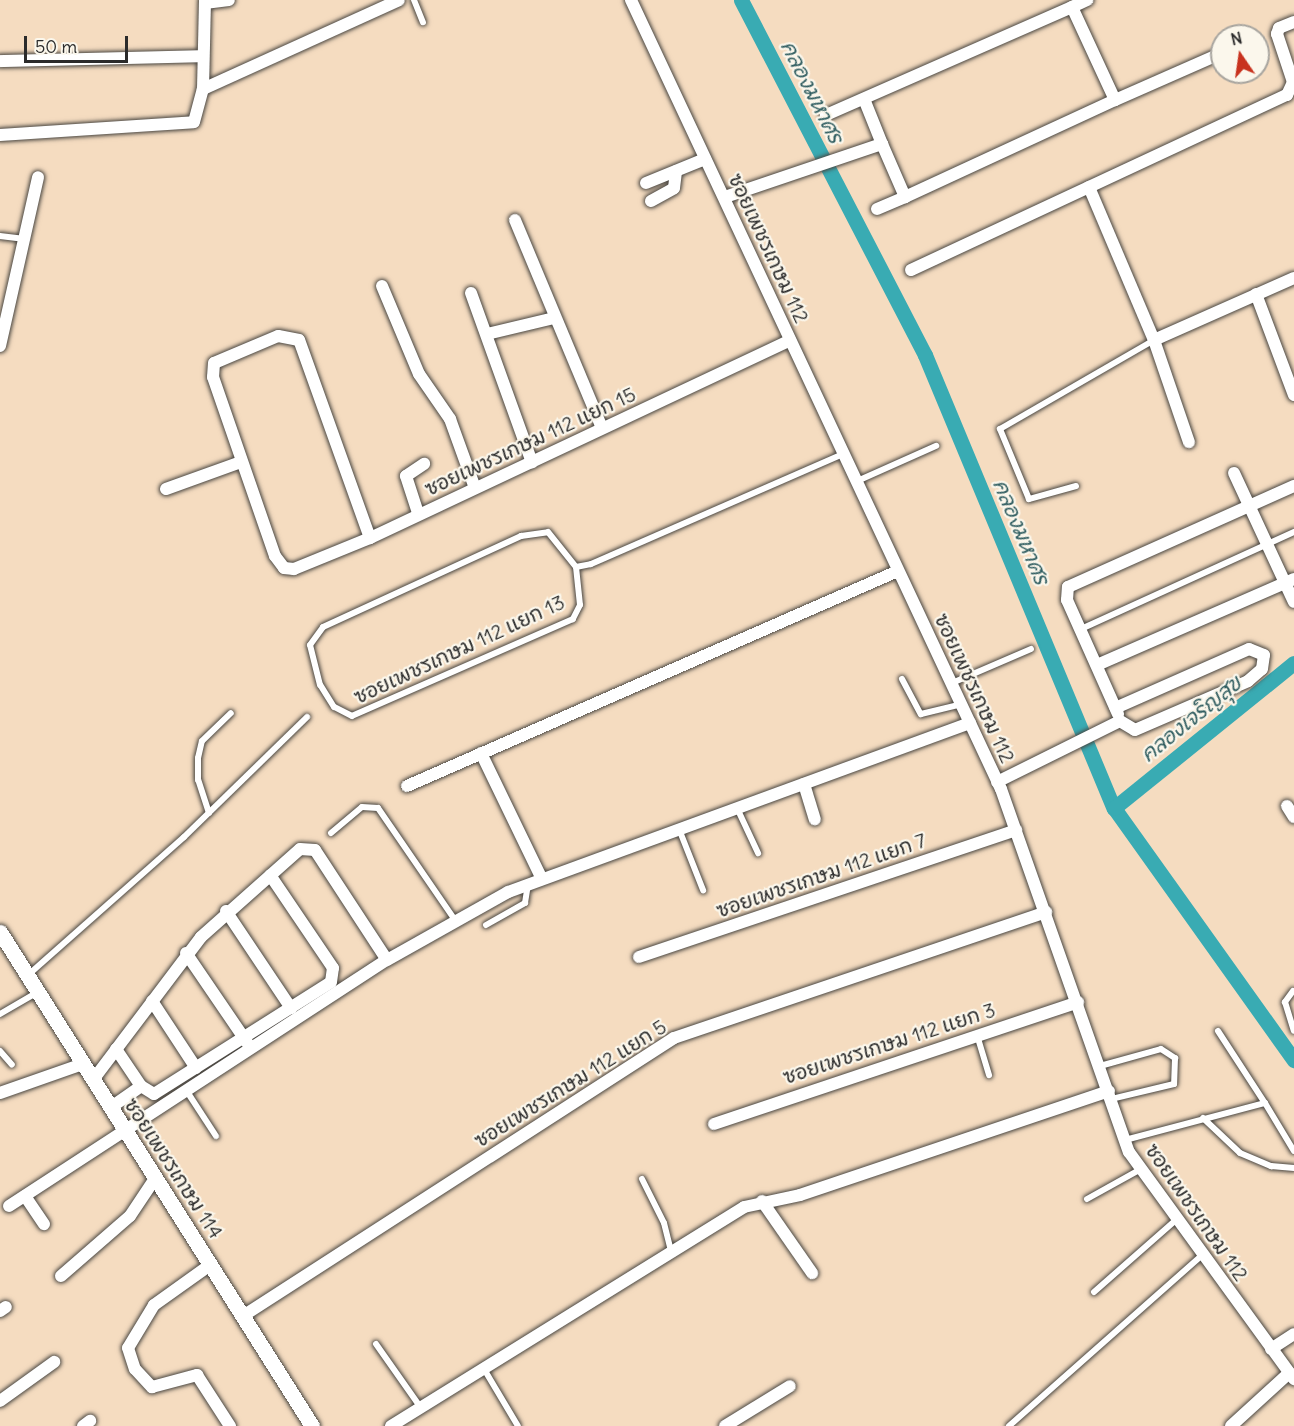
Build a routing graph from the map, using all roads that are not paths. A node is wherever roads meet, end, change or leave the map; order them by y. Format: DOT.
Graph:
graph roads {
  1 [pos="229,0"];
  2 [pos="399,0"];
  3 [pos="414,0"];
  4 [pos="631,0"];
  5 [pos="1087,0"];
  6 [pos="209,1"];
  7 [pos="1072,7"];
  8 [pos="423,22"];
  9 [pos="1294,22"];
  10 [pos="203,56"];
  11 [pos="1210,57"];
  12 [pos="0,61"];
  13 [pos="203,89"];
  14 [pos="864,99"];
  15 [pos="1115,100"];
  16 [pos="826,115"];
  17 [pos="0,135"];
  18 [pos="882,144"];
  19 [pos="705,159"];
  20 [pos="676,171"];
  21 [pos="38,177"];
  22 [pos="646,183"];
  23 [pos="1089,188"];
  24 [pos="725,197"];
  25 [pos="905,197"];
  26 [pos="651,201"];
  27 [pos="877,209"];
  28 [pos="515,220"];
  29 [pos="0,236"];
  30 [pos="26,239"];
  31 [pos="911,270"];
  32 [pos="1294,278"];
  33 [pos="382,286"];
  34 [pos="471,293"];
  35 [pos="1256,294"];
  36 [pos="554,318"];
  37 [pos="487,334"];
  38 [pos="790,340"];
  39 [pos="1154,340"];
  40 [pos="0,346"];
  41 [pos="1294,395"];
  42 [pos="602,428"];
  43 [pos="1190,442"];
  44 [pos="936,446"];
  45 [pos="840,455"];
  46 [pos="241,462"];
  47 [pos="532,462"];
  48 [pos="424,464"];
  49 [pos="1234,473"];
  50 [pos="854,482"];
  51 [pos="1076,486"];
  52 [pos="1294,486"];
  53 [pos="475,488"];
  54 [pos="166,489"];
  55 [pos="1249,506"];
  56 [pos="418,513"];
  57 [pos="1294,532"];
  58 [pos="370,538"];
  59 [pos="1267,544"];
  60 [pos="576,567"];
  61 [pos="898,570"];
  62 [pos="1290,581"];
  63 [pos="1294,602"];
  64 [pos="1081,629"];
  65 [pos="1031,649"];
  66 [pos="1097,665"];
  67 [pos="902,679"];
  68 [pos="952,683"];
  69 [pos="962,704"];
  70 [pos="1115,708"];
  71 [pos="231,712"];
  72 [pos="307,717"];
  73 [pos="970,723"];
  74 [pos="1115,723"];
  75 [pos="482,753"];
  76 [pos="998,782"];
  77 [pos="804,784"];
  78 [pos="407,786"];
  79 [pos="1287,806"];
  80 [pos="737,808"];
  81 [pos="209,813"];
  82 [pos="1294,817"];
  83 [pos="815,819"];
  84 [pos="679,829"];
  85 [pos="1016,830"];
  86 [pos="331,833"];
  87 [pos="758,854"];
  88 [pos="270,875"];
  89 [pos="541,877"];
  90 [pos="528,882"];
  91 [pos="703,890"];
  92 [pos="226,911"];
  93 [pos="1046,912"];
  94 [pos="455,920"];
  95 [pos="486,925"];
  96 [pos="0,932"];
  97 [pos="186,953"];
  98 [pos="639,957"];
  99 [pos="387,960"];
  100 [pos="27,976"];
  101 [pos="38,992"];
  102 [pos="1293,992"];
  103 [pos="153,1001"];
  104 [pos="1078,1002"];
  105 [pos="291,1008"];
  106 [pos="0,1014"];
  107 [pos="1218,1031"];
  108 [pos="1294,1031"];
  109 [pos="976,1035"];
  110 [pos="247,1043"];
  111 [pos="116,1049"];
  112 [pos="0,1050"];
  113 [pos="82,1064"];
  114 [pos="12,1065"];
  115 [pos="1100,1066"];
  116 [pos="196,1068"];
  117 [pos="989,1075"];
  118 [pos="93,1080"];
  119 [pos="141,1086"];
  120 [pos="186,1090"];
  121 [pos="0,1094"];
  122 [pos="1110,1095"];
  123 [pos="1265,1103"];
  124 [pos="110,1108"];
  125 [pos="1203,1118"];
  126 [pos="714,1124"];
  127 [pos="124,1130"];
  128 [pos="216,1136"];
  129 [pos="1125,1140"];
  130 [pos="1294,1151"];
  131 [pos="1294,1168"];
  132 [pos="1139,1170"];
  133 [pos="156,1177"];
  134 [pos="642,1179"];
  135 [pos="25,1196"];
  136 [pos="1087,1199"];
  137 [pos="762,1201"];
  138 [pos="9,1206"];
  139 [pos="1176,1220"];
  140 [pos="44,1224"];
  141 [pos="672,1252"];
  142 [pos="1202,1255"];
  143 [pos="210,1265"];
  144 [pos="812,1273"];
  145 [pos="61,1276"];
  146 [pos="1094,1292"];
  147 [pos="246,1314"];
  148 [pos="1294,1334"];
  149 [pos="376,1344"];
  150 [pos="1271,1349"];
  151 [pos="54,1362"];
  152 [pos="484,1369"];
  153 [pos="1292,1376"];
  154 [pos="790,1386"];
  155 [pos="0,1401"];
  156 [pos="421,1407"];
  157 [pos="230,1426"];
  158 [pos="312,1426"];
  159 [pos="391,1426"];
  160 [pos="518,1426"];
  161 [pos="725,1426"];
  162 [pos="1009,1426"];
  163 [pos="1231,1426"];
  1 -- 6 [label="street"];
  2 -- 13 [label="street"];
  3 -- 8 [label="lane"];
  4 -- 19 [label="street, ซอยเพชรเกษม 112"];
  5 -- 7 [label="street"];
  6 -- 10 [label="street"];
  7 -- 14 [label="street"];
  7 -- 15 [label="street"];
  9 -- 23 [label="street"];
  10 -- 12 [label="street"];
  10 -- 13 [label="street"];
  11 -- 15 [label="street"];
  13 -- 17 [label="street"];
  14 -- 16 [label="street"];
  14 -- 18 [label="street"];
  15 -- 25 [label="street"];
  18 -- 24 [label="street"];
  18 -- 25 [label="street"];
  19 -- 20 [label="street"];
  19 -- 24 [label="street, ซอยเพชรเกษม 112"];
  20 -- 22 [label="street"];
  20 -- 26 [label="street"];
  21 -- 30 [label="street"];
  23 -- 31 [label="street"];
  23 -- 39 [label="street"];
  24 -- 38 [label="street, ซอยเพชรเกษม 112"];
  25 -- 27 [label="street"];
  28 -- 36 [label="street"];
  29 -- 30 [label="lane"];
  30 -- 40 [label="street"];
  32 -- 35 [label="street"];
  33 -- 53 [label="street"];
  34 -- 37 [label="street"];
  35 -- 39 [label="street"];
  35 -- 41 [label="street"];
  36 -- 37 [label="street"];
  36 -- 42 [label="street"];
  37 -- 47 [label="street"];
  38 -- 42 [label="street, ซอยเพชรเกษม 112 แยก 15"];
  38 -- 45 [label="street, ซอยเพชรเกษม 112"];
  39 -- 43 [label="street"];
  39 -- 51 [label="lane"];
  42 -- 47 [label="street, ซอยเพชรเกษม 112 แยก 15"];
  44 -- 50 [label="lane"];
  45 -- 50 [label="street, ซอยเพชรเกษม 112"];
  45 -- 60 [label="lane, ซอยเพชรเกษม 112 แยก 13"];
  46 -- 54 [label="street"];
  46 -- 58 [label="street, ซอยเพชรเกษม 112 แยก 15"];
  46 -- 58 [label="street"];
  47 -- 53 [label="street, ซอยเพชรเกษม 112 แยก 15"];
  48 -- 56 [label="street"];
  49 -- 55 [label="street"];
  50 -- 61 [label="street, ซอยเพชรเกษม 112"];
  52 -- 55 [label="street"];
  53 -- 56 [label="street, ซอยเพชรเกษม 112 แยก 15"];
  55 -- 59 [label="street"];
  55 -- 64 [label="street"];
  56 -- 58 [label="street, ซอยเพชรเกษม 112 แยก 15"];
  57 -- 59 [label="lane"];
  59 -- 62 [label="street"];
  59 -- 64 [label="lane"];
  60 -- 60 [label="lane, ซอยเพชรเกษม 112 แยก 13"];
  61 -- 68 [label="street, ซอยเพชรเกษม 112"];
  61 -- 75 [label="street"];
  62 -- 63 [label="street"];
  62 -- 66 [label="street"];
  64 -- 66 [label="street"];
  65 -- 68 [label="lane"];
  66 -- 70 [label="street"];
  67 -- 69 [label="lane"];
  68 -- 69 [label="street, ซอยเพชรเกษม 112"];
  69 -- 73 [label="street, ซอยเพชรเกษม 112"];
  70 -- 74 [label="street"];
  70 -- 74 [label="street"];
  71 -- 81 [label="lane"];
  72 -- 81 [label="lane"];
  73 -- 76 [label="street, ซอยเพชรเกษม 112"];
  73 -- 77 [label="street"];
  74 -- 76 [label="street"];
  75 -- 78 [label="street"];
  75 -- 89 [label="street"];
  76 -- 85 [label="street, ซอยเพชรเกษม 112"];
  77 -- 80 [label="street"];
  77 -- 83 [label="street"];
  79 -- 82 [label="street"];
  80 -- 84 [label="street"];
  80 -- 87 [label="lane"];
  81 -- 100 [label="lane"];
  84 -- 89 [label="street"];
  84 -- 91 [label="lane"];
  85 -- 93 [label="street, ซอยเพชรเกษม 112"];
  85 -- 98 [label="street, ซอยเพชรเกษม 112 แยก 7"];
  86 -- 94 [label="lane"];
  88 -- 92 [label="street"];
  88 -- 99 [label="street"];
  88 -- 105 [label="street"];
  89 -- 90 [label="street"];
  90 -- 94 [label="street"];
  90 -- 95 [label="lane"];
  92 -- 97 [label="street"];
  92 -- 105 [label="street"];
  93 -- 104 [label="street, ซอยเพชรเกษม 112"];
  93 -- 147 [label="street, ซอยเพชรเกษม 112 แยก 5"];
  94 -- 99 [label="street"];
  96 -- 100 [label="street, ซอยเพชรเกษม 114"];
  97 -- 103 [label="street"];
  97 -- 110 [label="street"];
  99 -- 110 [label="street"];
  100 -- 101 [label="street, ซอยเพชรเกษม 114"];
  101 -- 106 [label="lane"];
  101 -- 113 [label="street, ซอยเพชรเกษม 114"];
  102 -- 108 [label="lane"];
  103 -- 111 [label="street"];
  103 -- 116 [label="street"];
  104 -- 109 [label="street, ซอยเพชรเกษม 112 แยก 3"];
  104 -- 115 [label="street, ซอยเพชรเกษม 112"];
  105 -- 110 [label="street"];
  107 -- 123 [label="lane"];
  109 -- 117 [label="lane"];
  109 -- 126 [label="street, ซอยเพชรเกษม 112 แยก 3"];
  110 -- 116 [label="street"];
  110 -- 120 [label="street"];
  111 -- 118 [label="street"];
  111 -- 119 [label="street"];
  112 -- 114 [label="lane"];
  113 -- 118 [label="street, ซอยเพชรเกษม 114"];
  113 -- 121 [label="street"];
  115 -- 122 [label="street, ซอยเพชรเกษม 112"];
  115 -- 122 [label="lane"];
  116 -- 119 [label="street"];
  118 -- 124 [label="street, ซอยเพชรเกษม 114"];
  119 -- 124 [label="street"];
  120 -- 127 [label="street"];
  120 -- 128 [label="lane"];
  122 -- 129 [label="street, ซอยเพชรเกษม 112"];
  122 -- 137 [label="street"];
  123 -- 125 [label="lane"];
  123 -- 130 [label="lane"];
  124 -- 127 [label="street, ซอยเพชรเกษม 114"];
  125 -- 129 [label="lane"];
  125 -- 131 [label="lane"];
  127 -- 133 [label="street, ซอยเพชรเกษม 114"];
  127 -- 135 [label="street"];
  129 -- 132 [label="street, ซอยเพชรเกษม 112"];
  132 -- 136 [label="lane"];
  132 -- 139 [label="street, ซอยเพชรเกษม 112"];
  133 -- 143 [label="street, ซอยเพชรเกษม 114"];
  133 -- 145 [label="street"];
  134 -- 141 [label="lane"];
  135 -- 138 [label="street"];
  135 -- 140 [label="street"];
  137 -- 141 [label="street"];
  137 -- 144 [label="street"];
  139 -- 142 [label="street, ซอยเพชรเกษม 112"];
  139 -- 146 [label="lane"];
  141 -- 152 [label="street"];
  142 -- 150 [label="street, ซอยเพชรเกษม 112"];
  142 -- 162 [label="lane"];
  143 -- 147 [label="street, ซอยเพชรเกษม 114"];
  143 -- 157 [label="street"];
  147 -- 158 [label="street, ซอยเพชรเกษม 114"];
  148 -- 150 [label="street"];
  149 -- 156 [label="lane"];
  150 -- 153 [label="street, ซอยเพชรเกษม 112"];
  151 -- 155 [label="street"];
  152 -- 156 [label="street"];
  152 -- 160 [label="lane"];
  153 -- 163 [label="street"];
  154 -- 161 [label="street"];
  156 -- 159 [label="street"];
}
